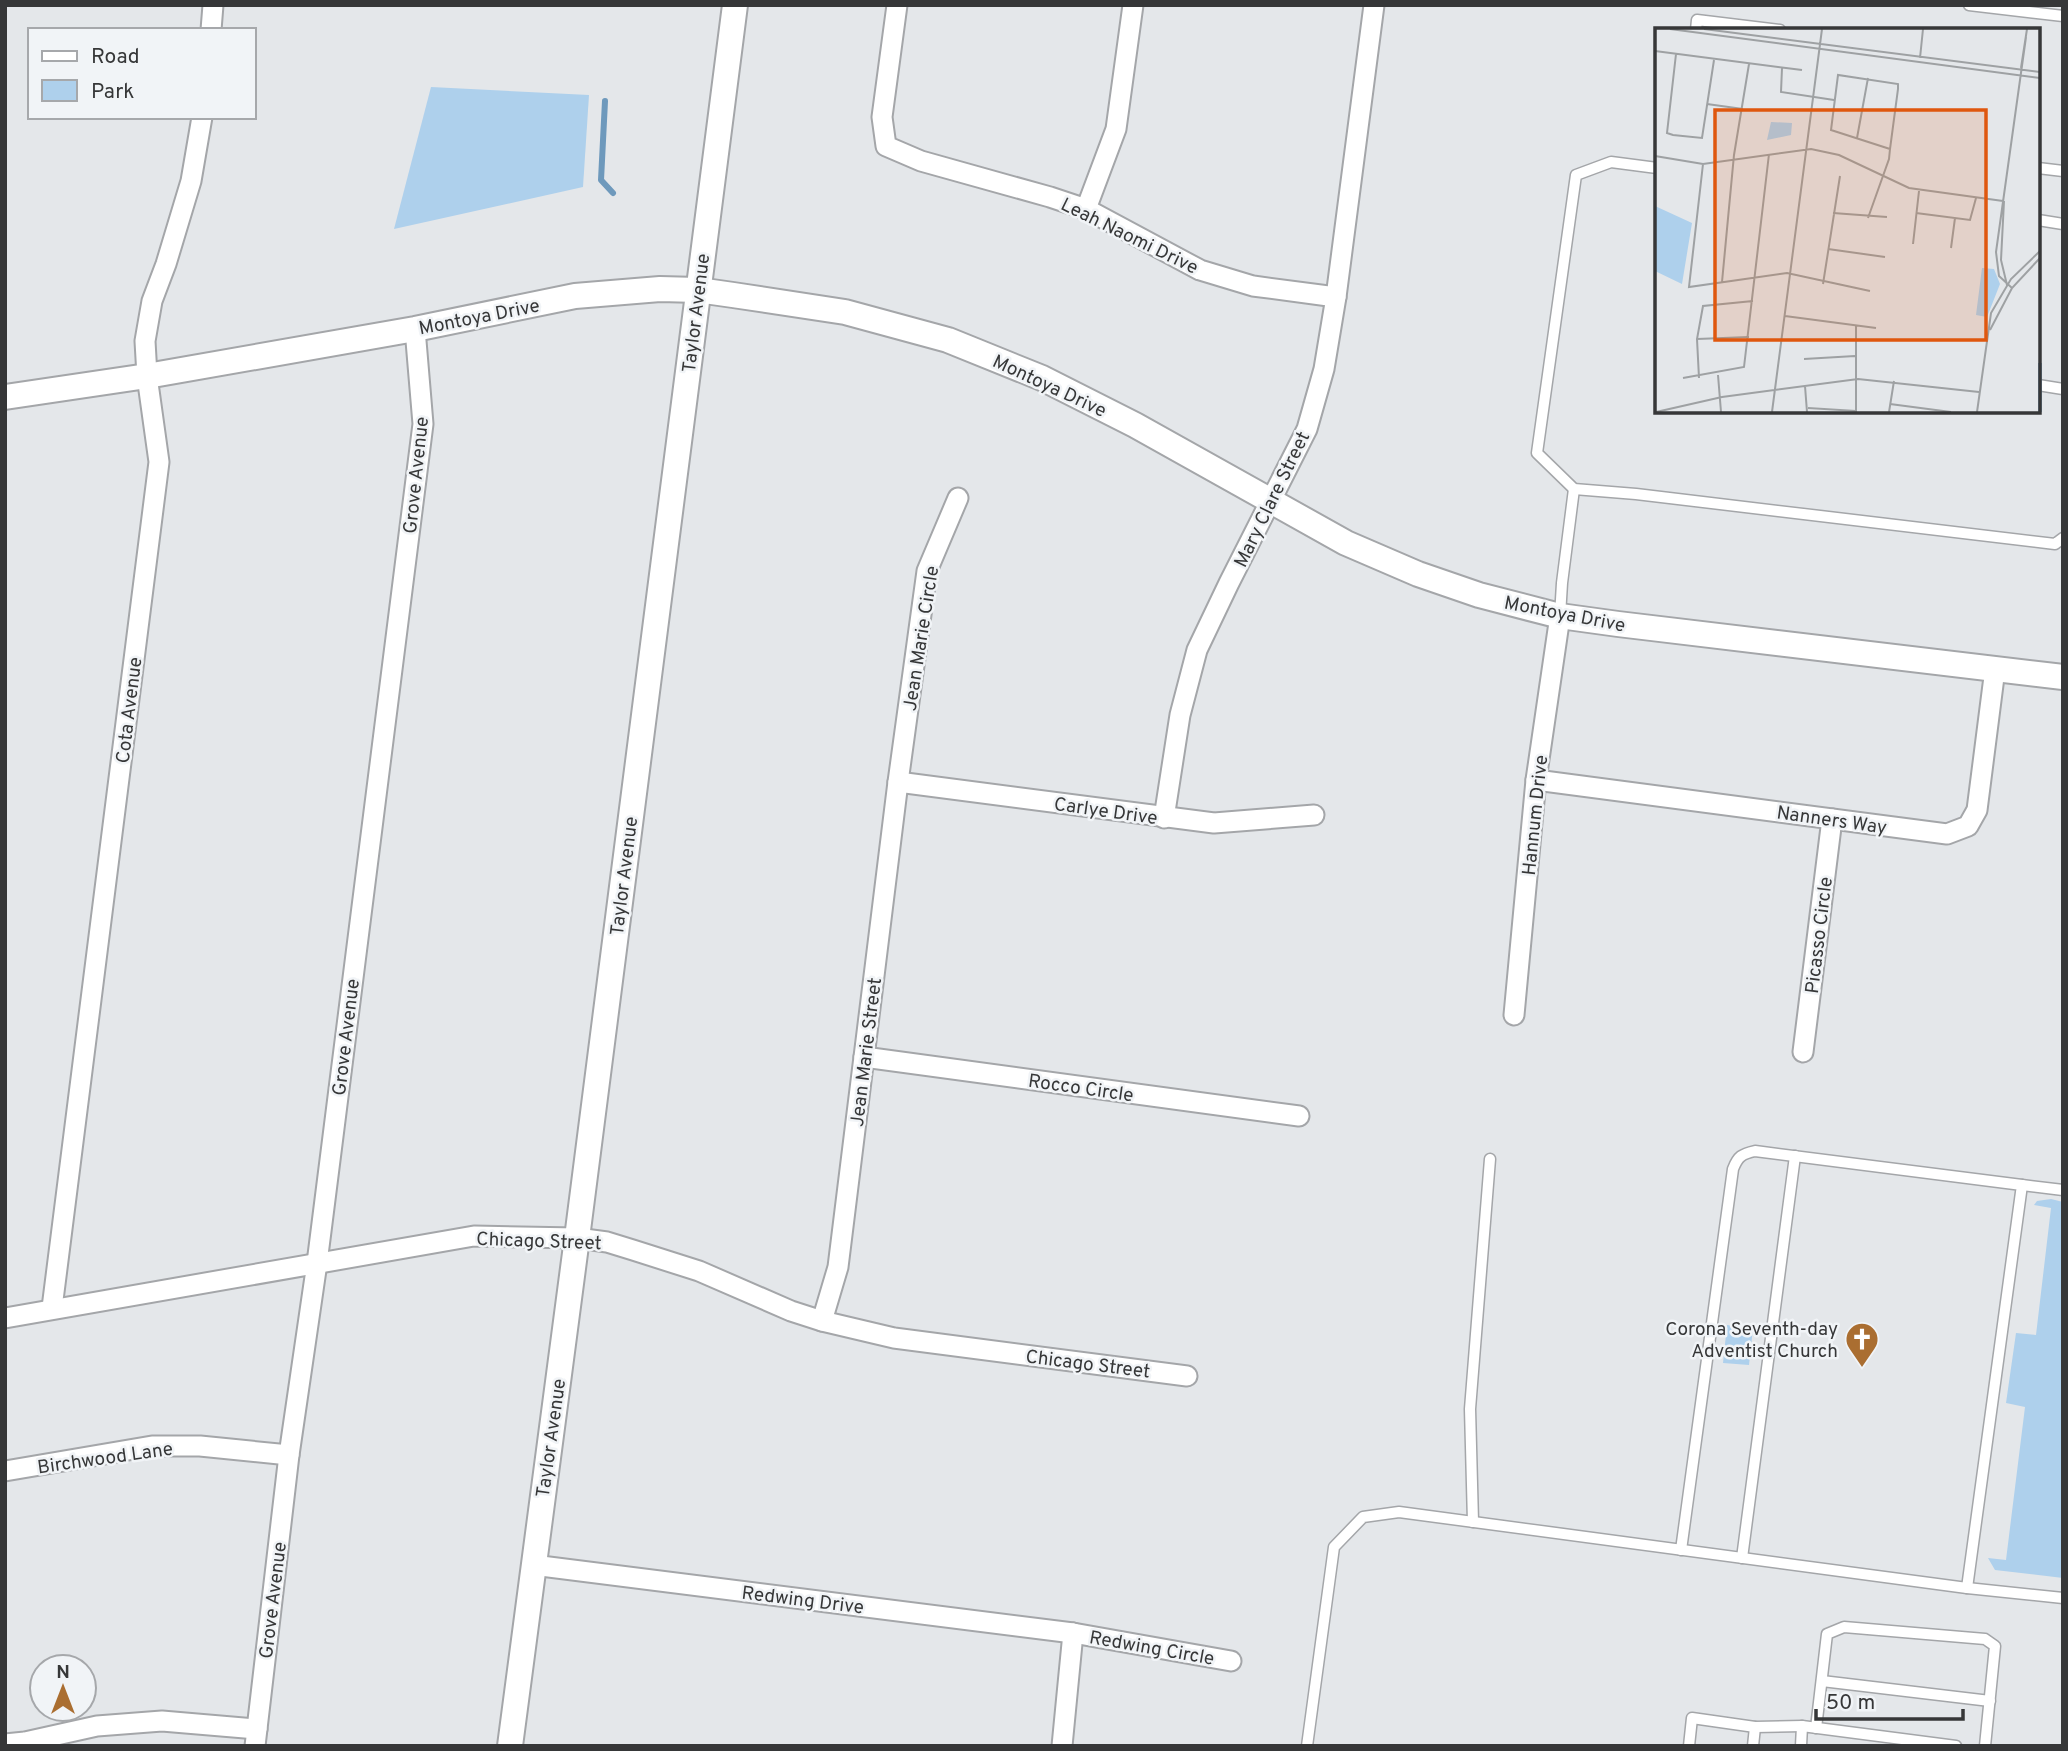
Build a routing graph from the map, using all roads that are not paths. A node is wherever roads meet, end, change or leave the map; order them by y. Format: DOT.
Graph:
graph roads {
  1 [pos="214,5"];
  2 [pos="734,5"];
  3 [pos="897,5"];
  4 [pos="1133,5"];
  5 [pos="1374,5"];
  6 [pos="1969,5"];
  7 [pos="2063,16"];
  8 [pos="211,28"];
  9 [pos="1696,28"];
  10 [pos="1763,28"];
  11 [pos="202,119"];
  12 [pos="2040,168"];
  13 [pos="1655,169"];
  14 [pos="2063,171"];
  15 [pos="1086,209"];
  16 [pos="2040,220"];
  17 [pos="2063,223"];
  18 [pos="698,290"];
  19 [pos="1336,297"];
  20 [pos="415,328"];
  21 [pos="147,376"];
  22 [pos="2040,385"];
  23 [pos="2063,389"];
  24 [pos="5,397"];
  25 [pos="1574,489"];
  26 [pos="958,498"];
  27 [pos="1271,502"];
  28 [pos="2063,538"];
  29 [pos="1560,616"];
  30 [pos="1995,669"];
  31 [pos="2063,677"];
  32 [pos="1536,780"];
  33 [pos="898,782"];
  34 [pos="1314,815"];
  35 [pos="1164,818"];
  36 [pos="1832,818"];
  37 [pos="1514,1015"];
  38 [pos="1803,1052"];
  39 [pos="864,1057"];
  40 [pos="1298,1116"];
  41 [pos="1795,1156"];
  42 [pos="1490,1159"];
  43 [pos="2022,1185"];
  44 [pos="2063,1190"];
  45 [pos="577,1238"];
  46 [pos="317,1263"];
  47 [pos="52,1308"];
  48 [pos="5,1318"];
  49 [pos="822,1321"];
  50 [pos="1187,1376"];
  51 [pos="289,1455"];
  52 [pos="5,1471"];
  53 [pos="1473,1522"];
  54 [pos="1681,1550"];
  55 [pos="1742,1558"];
  56 [pos="533,1565"];
  57 [pos="1967,1588"];
  58 [pos="2063,1598"];
  59 [pos="1073,1633"];
  60 [pos="1231,1661"];
  61 [pos="1822,1681"];
  62 [pos="1990,1701"];
  63 [pos="1755,1727"];
  64 [pos="1802,1727"];
  65 [pos="1816,1728"];
  66 [pos="256,1737"];
  67 [pos="5,1744"];
  68 [pos="1932,1744"];
  69 [pos="510,1746"];
  70 [pos="1062,1746"];
  71 [pos="1307,1746"];
  72 [pos="1689,1746"];
  73 [pos="1753,1746"];
  74 [pos="1801,1746"];
  75 [pos="1956,1746"];
  76 [pos="1984,1746"];
  1 -- 8 [label="street"];
  2 -- 18 [label="street, Taylor Avenue"];
  3 -- 15 [label="street, Leah Naomi Drive"];
  4 -- 15 [label="street"];
  5 -- 19 [label="street, Mary Clare Street"];
  6 -- 7 [label="lane"];
  9 -- 10 [label="lane"];
  11 -- 21 [label="street, Cota Avenue"];
  12 -- 14 [label="lane"];
  13 -- 25 [label="lane"];
  15 -- 19 [label="street, Leah Naomi Drive"];
  16 -- 17 [label="lane"];
  18 -- 20 [label="street, Montoya Drive"];
  18 -- 27 [label="street, Montoya Drive"];
  18 -- 45 [label="street, Taylor Avenue"];
  19 -- 27 [label="street, Mary Clare Street"];
  20 -- 21 [label="street, Montoya Drive"];
  20 -- 46 [label="street, Grove Avenue"];
  21 -- 24 [label="street, Montoya Drive"];
  21 -- 47 [label="street, Cota Avenue"];
  22 -- 23 [label="lane"];
  25 -- 28 [label="lane"];
  25 -- 29 [label="lane"];
  26 -- 33 [label="street, Jean Marie Circle"];
  27 -- 29 [label="street, Montoya Drive"];
  27 -- 35 [label="street, Mary Clare Street"];
  29 -- 30 [label="street, Montoya Drive"];
  29 -- 32 [label="street, Hannum Drive"];
  30 -- 31 [label="street, Montoya Drive"];
  30 -- 36 [label="street, Nanners Way"];
  32 -- 36 [label="street, Nanners Way"];
  32 -- 37 [label="street, Hannum Drive"];
  33 -- 35 [label="street, Carlye Drive"];
  33 -- 39 [label="street, Jean Marie Street"];
  34 -- 35 [label="street, Carlye Drive"];
  36 -- 38 [label="street, Picasso Circle"];
  39 -- 40 [label="street, Rocco Circle"];
  39 -- 49 [label="street, Jean Marie Street"];
  41 -- 43 [label="lane"];
  41 -- 54 [label="lane"];
  41 -- 55 [label="lane"];
  42 -- 53 [label="lane"];
  43 -- 44 [label="lane"];
  43 -- 57 [label="lane"];
  45 -- 46 [label="street, Chicago Street"];
  45 -- 49 [label="street, Chicago Street"];
  45 -- 56 [label="street, Taylor Avenue"];
  46 -- 47 [label="street, Chicago Street"];
  46 -- 51 [label="street, Grove Avenue"];
  47 -- 48 [label="street, Chicago Street"];
  49 -- 50 [label="street, Chicago Street"];
  51 -- 52 [label="street, Birchwood Lane"];
  51 -- 66 [label="street, Grove Avenue"];
  53 -- 54 [label="lane"];
  53 -- 71 [label="lane"];
  54 -- 55 [label="lane"];
  55 -- 57 [label="lane"];
  56 -- 59 [label="street, Redwing Drive"];
  56 -- 69 [label="street, Taylor Avenue"];
  57 -- 58 [label="lane"];
  59 -- 60 [label="street, Redwing Circle"];
  59 -- 70 [label="street"];
  61 -- 62 [label="lane"];
  61 -- 62 [label="lane"];
  61 -- 65 [label="lane"];
  62 -- 76 [label="lane"];
  63 -- 64 [label="lane"];
  63 -- 72 [label="lane"];
  63 -- 73 [label="lane"];
  64 -- 65 [label="lane"];
  64 -- 74 [label="lane"];
  65 -- 68 [label="lane"];
  66 -- 67 [label="street"];
  68 -- 75 [label="lane"];
}
